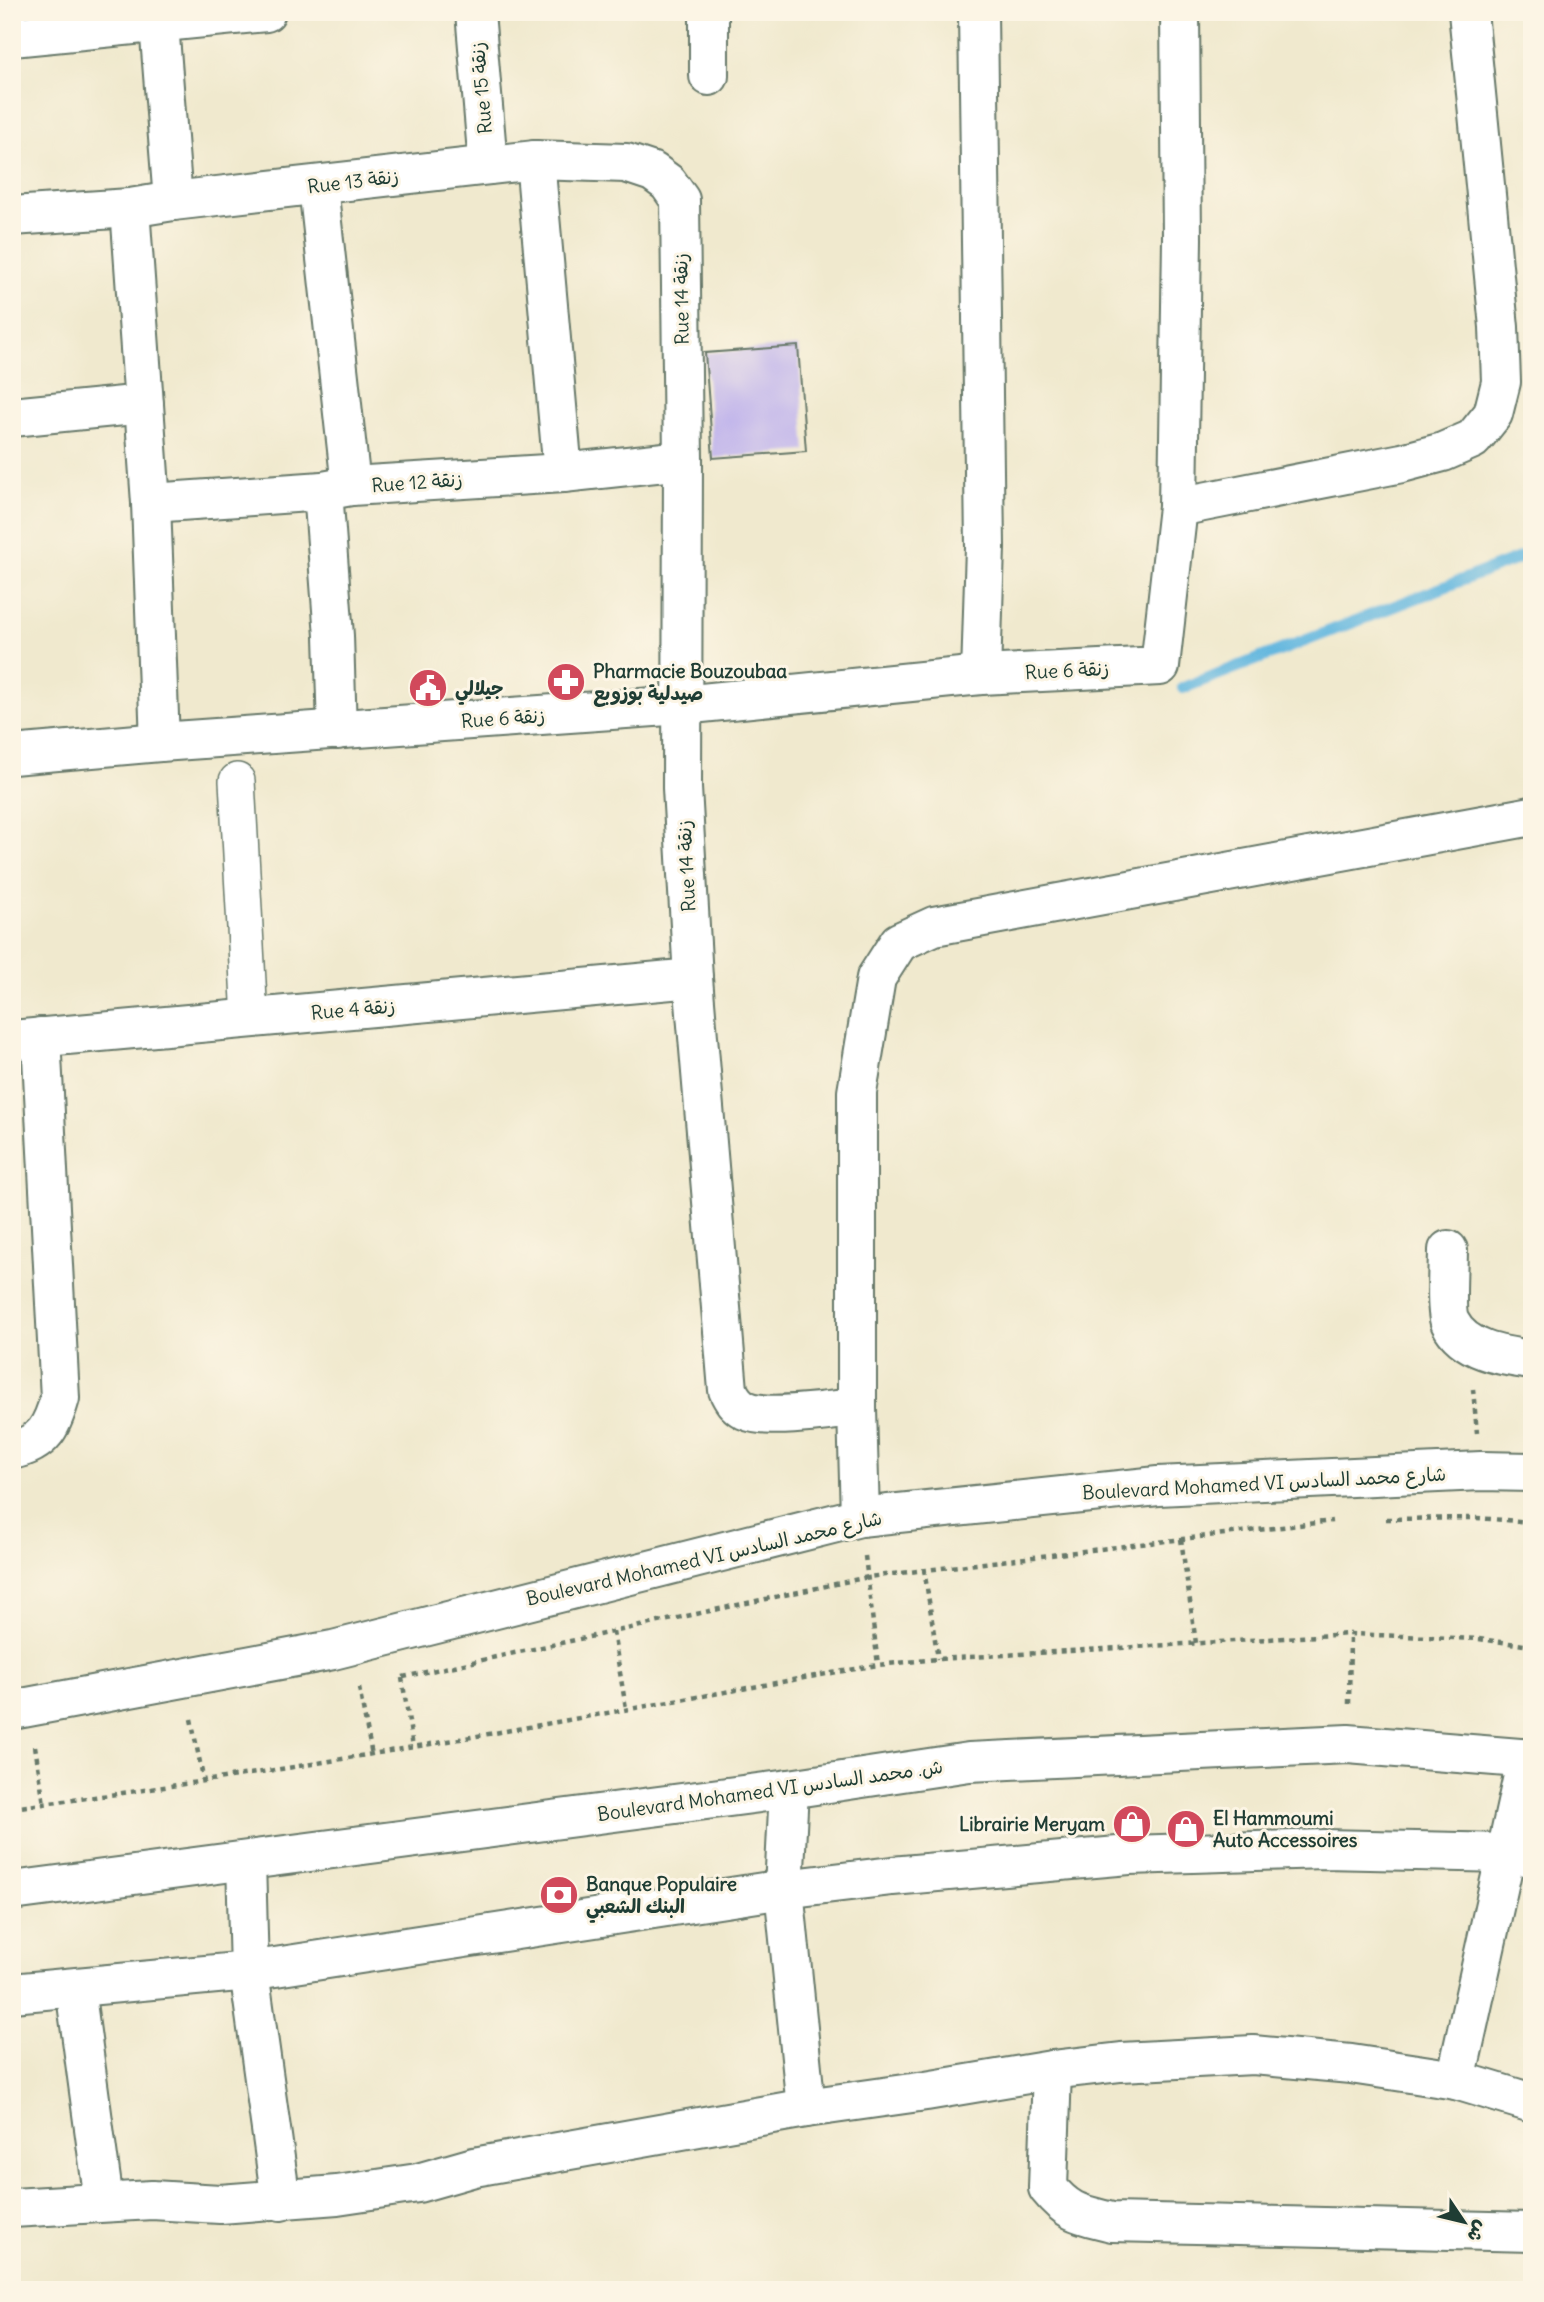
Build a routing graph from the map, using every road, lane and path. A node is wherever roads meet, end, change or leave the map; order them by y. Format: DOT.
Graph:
graph roads {
  1 [pos="266,12"];
  2 [pos="475,12"];
  3 [pos="709,12"];
  4 [pos="978,12"];
  5 [pos="1180,12"];
  6 [pos="1468,12"];
  7 [pos="159,24"];
  8 [pos="12,37"];
  9 [pos="709,76"];
  10 [pos="535,160"];
  11 [pos="488,164"];
  12 [pos="318,186"];
  13 [pos="680,200"];
  14 [pos="173,201"];
  15 [pos="130,208"];
  16 [pos="12,216"];
  17 [pos="144,404"];
  18 [pos="12,417"];
  19 [pos="683,460"];
  20 [pos="563,473"];
  21 [pos="337,488"];
  22 [pos="151,503"];
  23 [pos="1178,507"];
  24 [pos="981,675"];
  25 [pos="681,705"];
  26 [pos="337,730"];
  27 [pos="160,742"];
  28 [pos="12,755"];
  29 [pos="237,781"];
  30 [pos="1532,816"];
  31 [pos="693,978"];
  32 [pos="250,1018"];
  33 [pos="26,1039"];
  34 [pos="1448,1250"];
  35 [pos="1532,1360"];
  36 [pos="856,1408"];
  37 [pos="12,1450"];
  38 [pos="1532,1472"];
  39 [pos="860,1517"];
  40 [pos="1374,1519"];
  41 [pos="1335,1521"];
  42 [pos="1532,1522"];
  43 [pos="1181,1539"];
  44 [pos="924,1569"];
  45 [pos="868,1577"];
  46 [pos="613,1632"];
  47 [pos="1350,1634"];
  48 [pos="1196,1643"];
  49 [pos="1532,1646"];
  50 [pos="938,1659"];
  51 [pos="878,1665"];
  52 [pos="402,1678"];
  53 [pos="391,1680"];
  54 [pos="370,1685"];
  55 [pos="359,1688"];
  56 [pos="346,1690"];
  57 [pos="626,1709"];
  58 [pos="12,1710"];
  59 [pos="204,1717"];
  60 [pos="191,1719"];
  61 [pos="178,1721"];
  62 [pos="48,1744"];
  63 [pos="1348,1744"];
  64 [pos="35,1746"];
  65 [pos="414,1747"];
  66 [pos="24,1748"];
  67 [pos="372,1755"];
  68 [pos="1529,1759"];
  69 [pos="204,1782"];
  70 [pos="789,1789"];
  71 [pos="44,1804"];
  72 [pos="12,1808"];
  73 [pos="1520,1855"];
  74 [pos="246,1861"];
  75 [pos="784,1889"];
  76 [pos="12,1891"];
  77 [pos="250,1971"];
  78 [pos="75,1988"];
  79 [pos="12,1993"];
  80 [pos="1052,2070"];
  81 [pos="1456,2080"];
  82 [pos="1532,2103"];
  83 [pos="806,2108"];
  84 [pos="281,2201"];
  85 [pos="104,2202"];
  86 [pos="12,2208"];
  87 [pos="1532,2232"];
  1 -- 7 [label="street"];
  2 -- 11 [label="street, Rue 15 زنقة"];
  3 -- 9 [label="street"];
  4 -- 24 [label="street"];
  5 -- 23 [label="street"];
  6 -- 23 [label="street"];
  7 -- 8 [label="street"];
  7 -- 14 [label="street"];
  10 -- 11 [label="street, Rue 13 زنقة"];
  10 -- 13 [label="street, Rue 13 زنقة"];
  10 -- 20 [label="street"];
  11 -- 12 [label="street, Rue 13 زنقة"];
  12 -- 14 [label="street, Rue 13 زنقة"];
  12 -- 21 [label="street"];
  13 -- 19 [label="street, Rue 14 زنقة"];
  14 -- 15 [label="street, Rue 13 زنقة"];
  15 -- 16 [label="street, Rue 13 زنقة"];
  15 -- 17 [label="street"];
  17 -- 18 [label="street"];
  17 -- 22 [label="street"];
  19 -- 20 [label="street, Rue 12 زنقة"];
  19 -- 25 [label="street, Rue 14 زنقة"];
  20 -- 21 [label="street, Rue 12 زنقة"];
  21 -- 22 [label="street, Rue 12 زنقة"];
  21 -- 26 [label="street"];
  22 -- 27 [label="street"];
  23 -- 24 [label="street, Rue 6 زنقة"];
  24 -- 25 [label="street, Rue 6 زنقة"];
  25 -- 26 [label="street, Rue 6 زنقة"];
  25 -- 31 [label="street, Rue 14 زنقة"];
  26 -- 27 [label="street, Rue 6 زنقة"];
  27 -- 28 [label="street, Rue 6 زنقة"];
  29 -- 32 [label="street"];
  30 -- 36 [label="street"];
  31 -- 32 [label="street, Rue 4 زنقة"];
  31 -- 36 [label="street, Rue 14 زنقة"];
  32 -- 33 [label="street, Rue 4 زنقة"];
  33 -- 37 [label="street"];
  34 -- 35 [label="street"];
  36 -- 39 [label="street"];
  38 -- 39 [label="street, Boulevard Mohamed VI شارع محمد السادس"];
  39 -- 45 [label="path"];
  39 -- 58 [label="street, Boulevard Mohamed VI شارع محمد السادس"];
  40 -- 42 [label="path"];
  41 -- 43 [label="path"];
  43 -- 44 [label="path"];
  43 -- 48 [label="path"];
  44 -- 45 [label="path"];
  44 -- 50 [label="path"];
  45 -- 46 [label="path"];
  45 -- 51 [label="path"];
  46 -- 52 [label="path"];
  46 -- 57 [label="path"];
  47 -- 48 [label="path"];
  47 -- 49 [label="path"];
  47 -- 63 [label="path"];
  48 -- 50 [label="path"];
  50 -- 51 [label="path"];
  51 -- 57 [label="path"];
  52 -- 53 [label="path"];
  52 -- 65 [label="path"];
  54 -- 55 [label="path"];
  55 -- 56 [label="path"];
  55 -- 67 [label="path"];
  57 -- 65 [label="path"];
  59 -- 60 [label="path"];
  60 -- 61 [label="path"];
  60 -- 69 [label="path"];
  62 -- 64 [label="path"];
  63 -- 68 [label="street, Boulevard Mohamed VI ش. محمد السادس"];
  63 -- 70 [label="street, Boulevard Mohamed VI ش. محمد السادس"];
  64 -- 66 [label="path"];
  64 -- 71 [label="path"];
  65 -- 67 [label="path"];
  67 -- 69 [label="path"];
  68 -- 73 [label="street"];
  69 -- 71 [label="path"];
  70 -- 74 [label="street, Boulevard Mohamed VI ش. محمد السادس"];
  70 -- 75 [label="street"];
  71 -- 72 [label="path"];
  73 -- 75 [label="street"];
  73 -- 81 [label="street"];
  74 -- 76 [label="street, Boulevard Mohamed VI ش. محمد السادس"];
  74 -- 77 [label="street"];
  75 -- 77 [label="street"];
  75 -- 83 [label="street"];
  77 -- 78 [label="street"];
  77 -- 84 [label="street"];
  78 -- 79 [label="street"];
  78 -- 85 [label="street"];
  80 -- 81 [label="street"];
  80 -- 83 [label="street"];
  80 -- 87 [label="street"];
  81 -- 82 [label="street"];
  83 -- 84 [label="street"];
  84 -- 85 [label="street"];
  85 -- 86 [label="street"];
}
